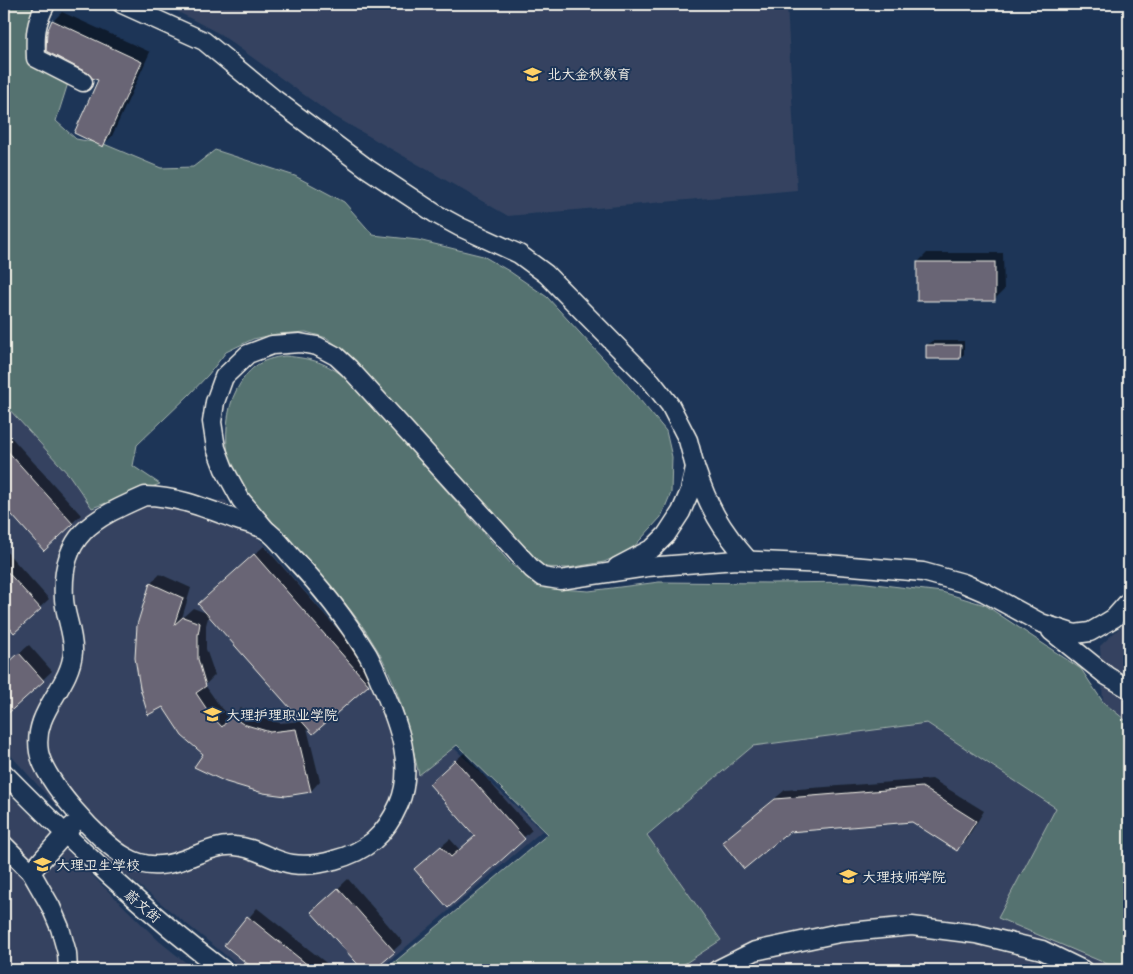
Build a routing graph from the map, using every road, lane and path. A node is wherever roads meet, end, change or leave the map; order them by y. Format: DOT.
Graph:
graph roads {
  1 [pos="46,4"];
  2 [pos="122,4"];
  3 [pos="83,82"];
  4 [pos="695,467"];
  5 [pos="267,530"];
  6 [pos="749,561"];
  7 [pos="603,574"];
  8 [pos="1129,601"];
  9 [pos="1041,623"];
  10 [pos="1129,689"];
  11 [pos="4,773"];
  12 [pos="80,816"];
  13 [pos="66,835"];
  14 [pos="4,845"];
  15 [pos="31,872"];
  16 [pos="68,970"];
  17 [pos="223,970"];
  18 [pos="716,970"];
  19 [pos="1083,970"];
  1 -- 3 [label="street"];
  2 -- 4 [label="street"];
  4 -- 6 [label="street"];
  4 -- 7 [label="street"];
  5 -- 7 [label="street"];
  5 -- 12 [label="street"];
  5 -- 12 [label="street"];
  6 -- 7 [label="street"];
  6 -- 9 [label="street"];
  8 -- 9 [label="street"];
  9 -- 10 [label="street"];
  11 -- 13 [label="street, 蔚文街"];
  12 -- 13 [label="street"];
  13 -- 15 [label="street"];
  13 -- 17 [label="street, 蔚文街"];
  14 -- 15 [label="street"];
  15 -- 16 [label="street"];
  18 -- 19 [label="street"];
}
